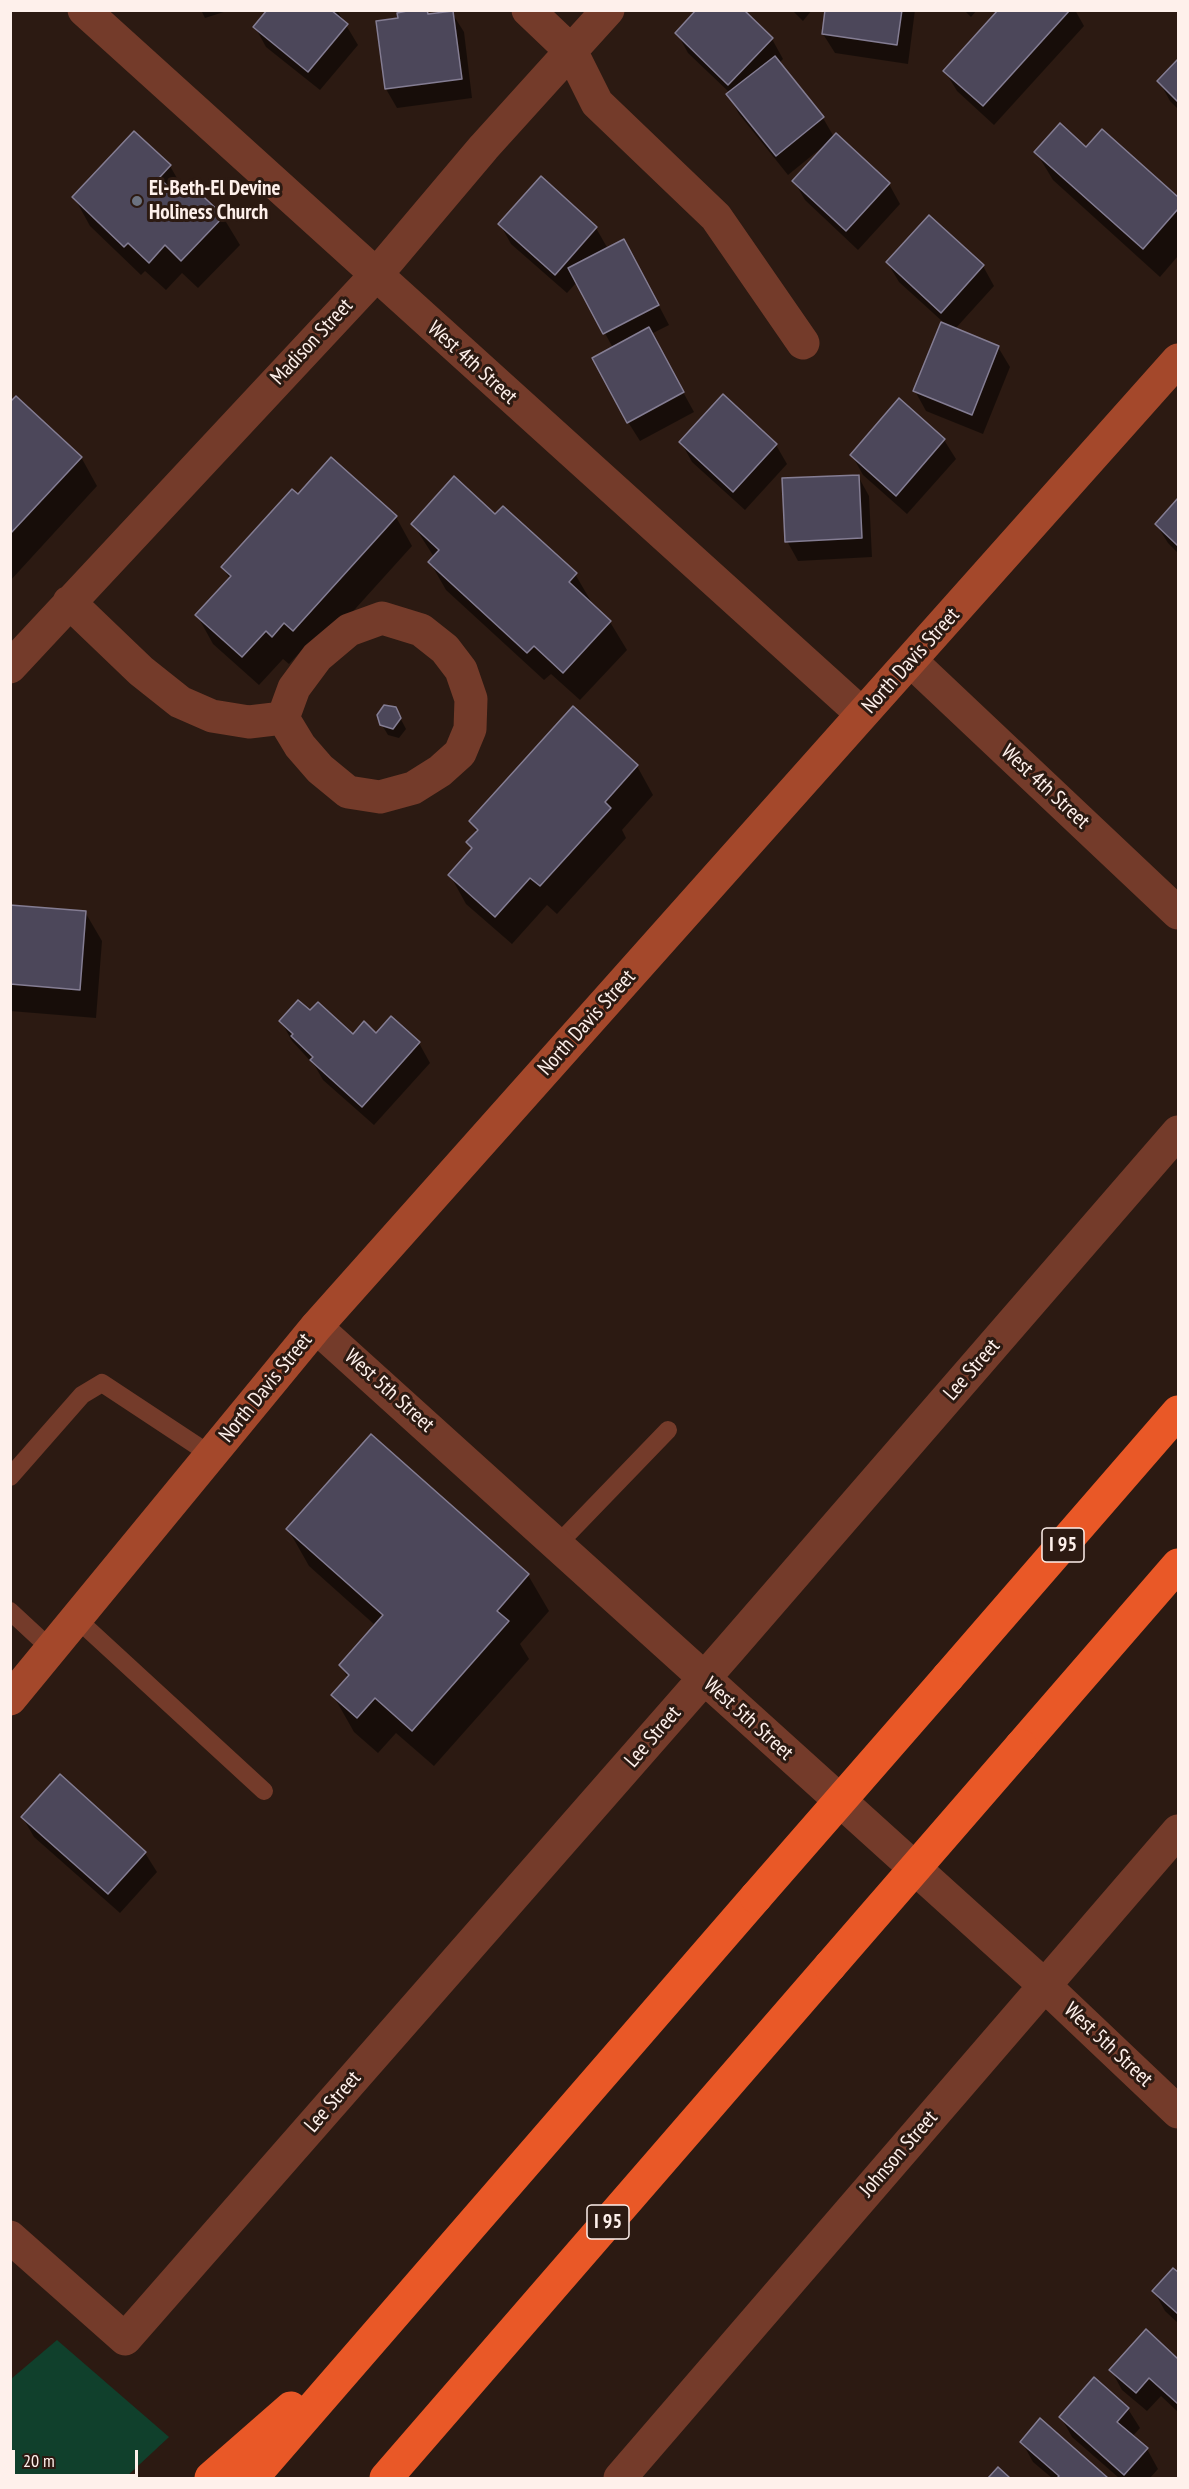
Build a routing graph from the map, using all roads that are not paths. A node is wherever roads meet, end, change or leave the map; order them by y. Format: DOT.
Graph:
graph roads {
  1 [pos="84,10"];
  2 [pos="528,10"];
  3 [pos="608,10"];
  4 [pos="571,51"];
  5 [pos="375,276"];
  6 [pos="803,343"];
  7 [pos="1179,360"];
  8 [pos="69,602"];
  9 [pos="911,661"];
  10 [pos="10,667"];
  11 [pos="862,714"];
  12 [pos="283,718"];
  13 [pos="1179,913"];
  14 [pos="1179,1132"];
  15 [pos="316,1327"];
  16 [pos="1179,1412"];
  17 [pos="668,1430"];
  18 [pos="211,1455"];
  19 [pos="10,1477"];
  20 [pos="558,1544"];
  21 [pos="1179,1565"];
  22 [pos="10,1611"];
  23 [pos="77,1619"];
  24 [pos="52,1650"];
  25 [pos="704,1679"];
  26 [pos="10,1699"];
  27 [pos="264,1791"];
  28 [pos="1179,1831"];
  29 [pos="1044,1985"];
  30 [pos="1179,2112"];
  31 [pos="10,2237"];
  32 [pos="391,2319"];
  33 [pos="211,2478"];
  34 [pos="252,2478"];
  35 [pos="386,2478"];
  36 [pos="620,2478"];
  1 -- 5 [label="street, West 4th Street"];
  2 -- 4 [label="street"];
  3 -- 4 [label="street, Madison Street"];
  4 -- 5 [label="street, Madison Street"];
  4 -- 6 [label="street"];
  5 -- 8 [label="street, Madison Street"];
  5 -- 11 [label="street, West 4th Street"];
  7 -- 9 [label="street, North Davis Street"];
  8 -- 10 [label="street, Madison Street"];
  8 -- 12 [label="street"];
  9 -- 11 [label="street, North Davis Street"];
  9 -- 13 [label="street, West 4th Street"];
  11 -- 15 [label="street, North Davis Street"];
  12 -- 12 [label="street"];
  14 -- 25 [label="street, Lee Street"];
  15 -- 18 [label="street, North Davis Street"];
  15 -- 20 [label="street, West 5th Street"];
  16 -- 32 [label="highway, I 95, bridge"];
  17 -- 20 [label="lane"];
  18 -- 19 [label="lane"];
  18 -- 23 [label="street, North Davis Street"];
  20 -- 25 [label="street, West 5th Street"];
  21 -- 35 [label="highway, I 95, bridge"];
  22 -- 24 [label="lane"];
  23 -- 24 [label="street, North Davis Street"];
  23 -- 27 [label="lane"];
  24 -- 26 [label="street, North Davis Street"];
  25 -- 29 [label="street, West 5th Street"];
  25 -- 31 [label="street, Lee Street"];
  28 -- 29 [label="street, Johnson Street"];
  29 -- 30 [label="street, West 5th Street"];
  29 -- 36 [label="street, Johnson Street"];
  32 -- 33 [label="highway"];
  32 -- 34 [label="highway, I 95"];
}
